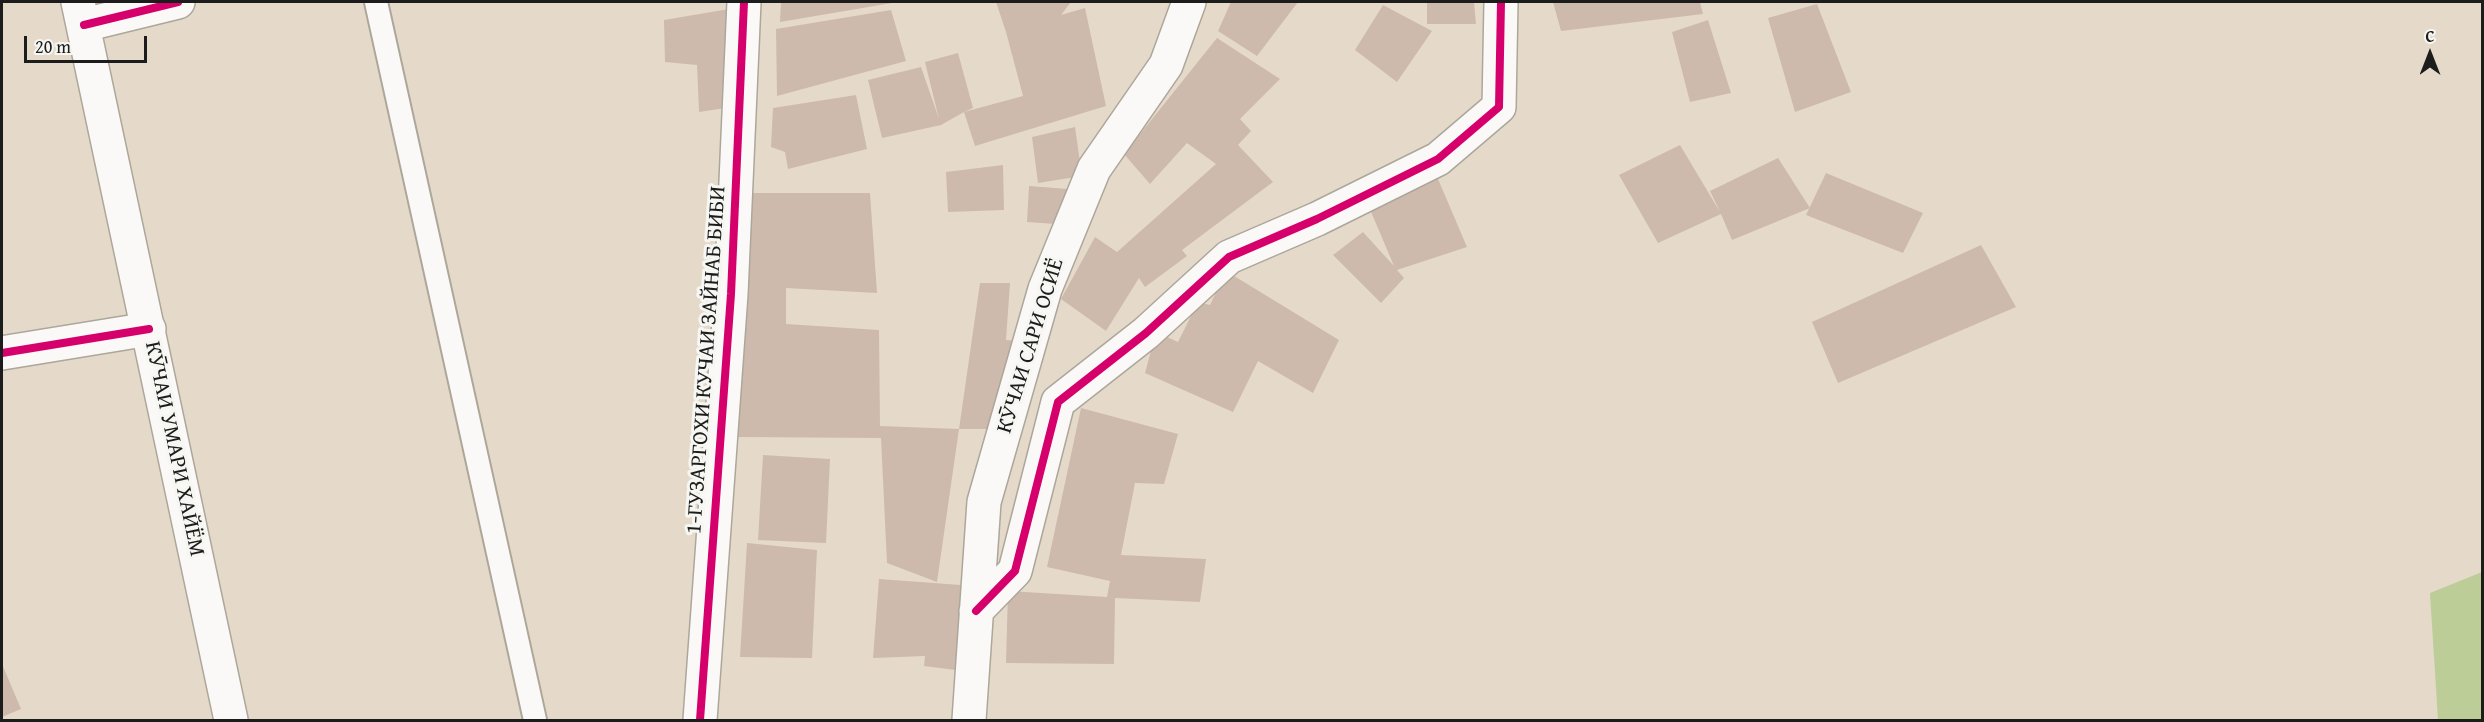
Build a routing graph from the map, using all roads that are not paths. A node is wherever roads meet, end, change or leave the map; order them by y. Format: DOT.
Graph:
graph roads {
  1 [pos="178,2"];
  2 [pos="376,2"];
  3 [pos="744,2"];
  4 [pos="1189,2"];
  5 [pos="1501,2"];
  6 [pos="81,13"];
  7 [pos="149,329"];
  8 [pos="2,354"];
  9 [pos="976,611"];
  10 [pos="231,720"];
  11 [pos="535,720"];
  12 [pos="700,720"];
  13 [pos="969,720"];
  1 -- 6 [label="street"];
  2 -- 11 [label="lane"];
  3 -- 12 [label="street, 1-ГУЗАРГОХИ КУЧАИ ЗАЙНАБ БИБИ"];
  4 -- 9 [label="street, КӮЧАИ САРИ ОСИЁ"];
  5 -- 9 [label="street"];
  6 -- 7 [label="street, КӮЧАИ УМАРИ ХАЙЁМ"];
  7 -- 8 [label="street"];
  7 -- 10 [label="street, КӮЧАИ УМАРИ ХАЙЁМ"];
  9 -- 13 [label="street, КӮЧАИ САРИ ОСИЁ"];
}
